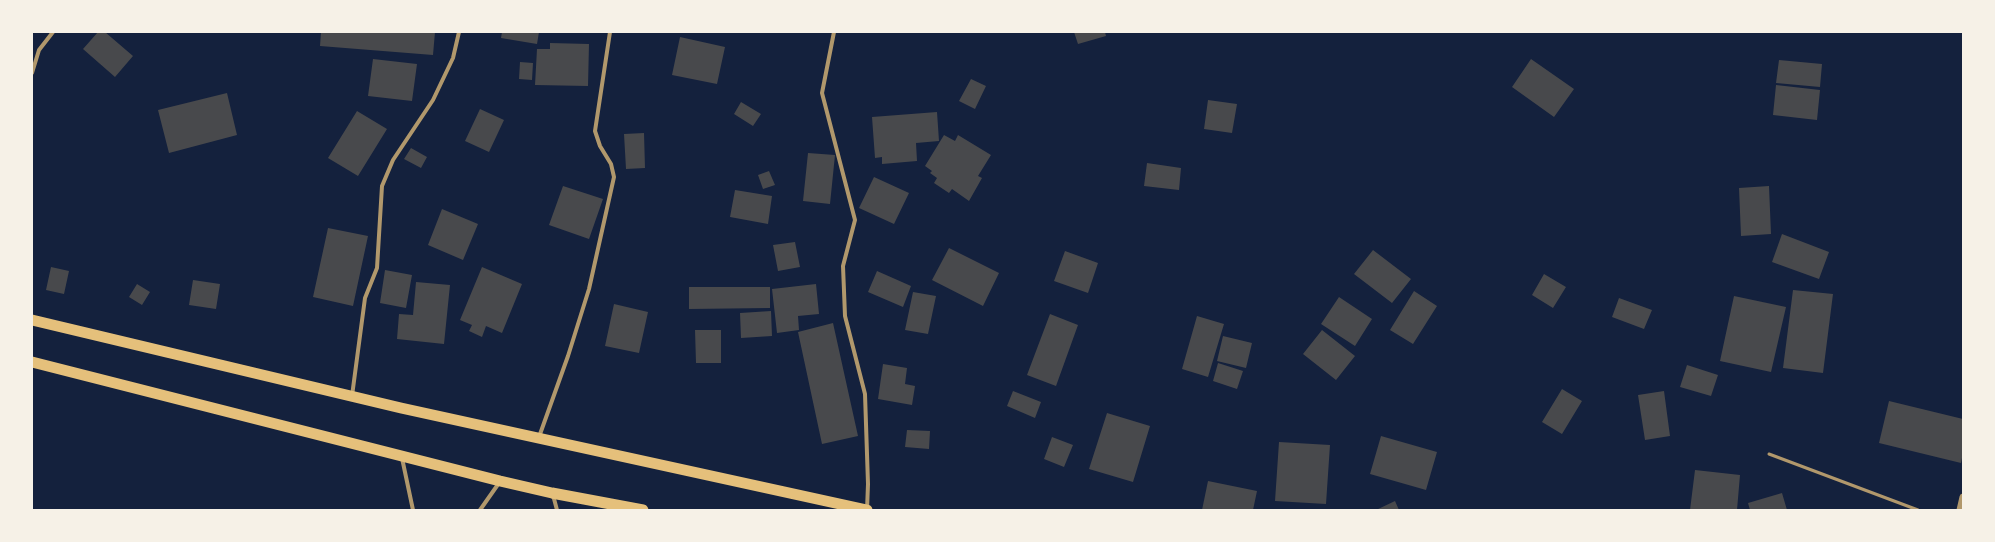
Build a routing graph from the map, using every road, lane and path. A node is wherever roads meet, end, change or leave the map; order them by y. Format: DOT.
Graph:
graph roads {
  1 [pos="53,32"];
  2 [pos="459,32"];
  3 [pos="610,32"];
  4 [pos="834,32"];
  5 [pos="32,73"];
  6 [pos="32,320"];
  7 [pos="32,362"];
  8 [pos="352,396"];
  9 [pos="539,438"];
  10 [pos="1769,454"];
  11 [pos="402,455"];
  12 [pos="500,481"];
  13 [pos="552,493"];
  14 [pos="1963,497"];
  15 [pos="413,510"];
  16 [pos="480,510"];
  17 [pos="557,510"];
  18 [pos="643,510"];
  19 [pos="867,510"];
  20 [pos="1918,510"];
  21 [pos="1960,510"];
  1 -- 5 [label="street"];
  2 -- 8 [label="street"];
  3 -- 9 [label="street"];
  4 -- 19 [label="street"];
  6 -- 8 [label="highway"];
  7 -- 11 [label="highway"];
  8 -- 9 [label="highway"];
  9 -- 19 [label="highway"];
  10 -- 20 [label="lane"];
  11 -- 12 [label="highway"];
  11 -- 15 [label="street"];
  12 -- 13 [label="highway"];
  12 -- 16 [label="street"];
  13 -- 17 [label="street"];
  13 -- 18 [label="highway"];
  14 -- 21 [label="street"];
}
